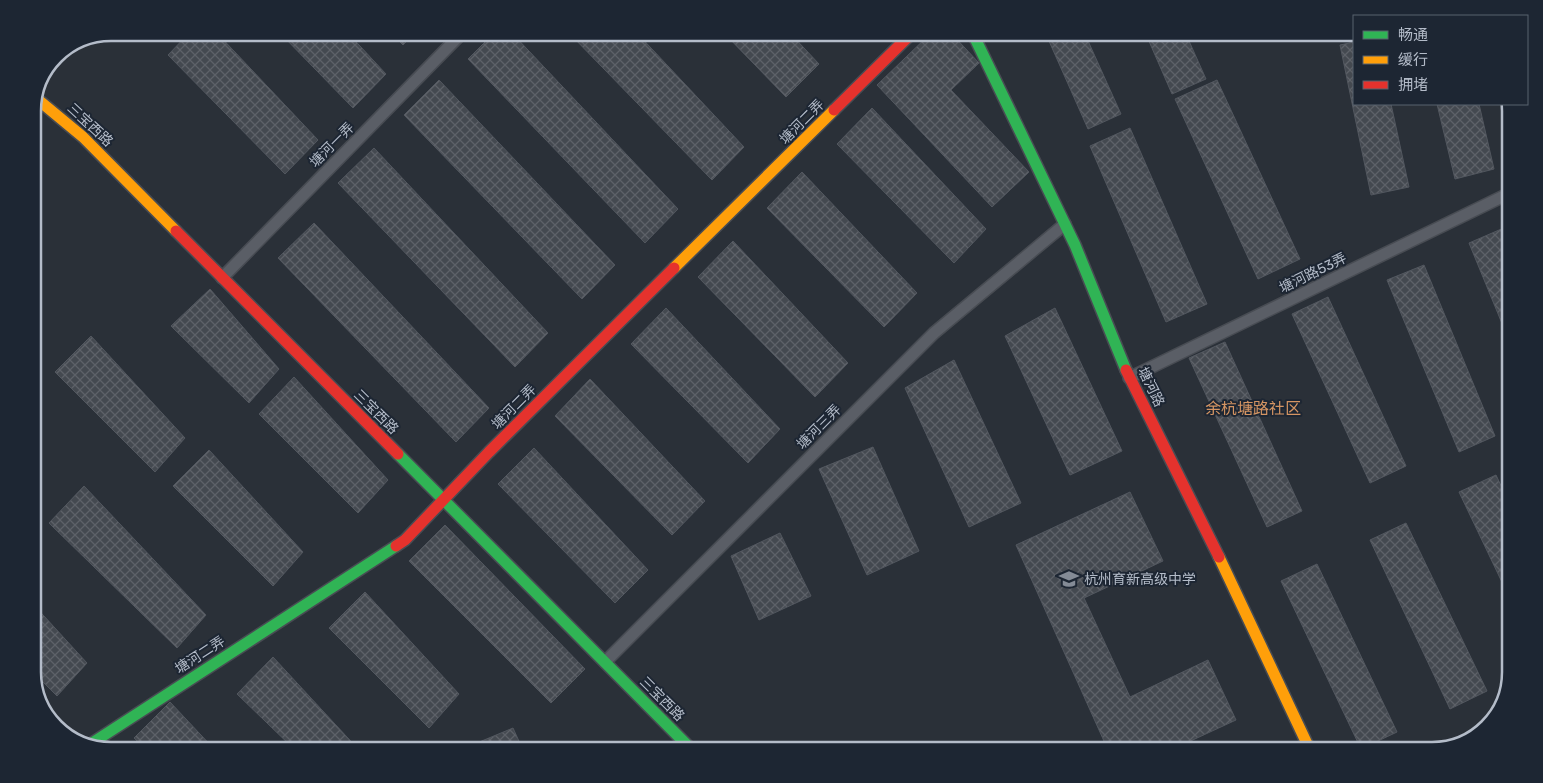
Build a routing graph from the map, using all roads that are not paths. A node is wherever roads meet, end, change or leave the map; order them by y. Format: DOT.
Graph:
graph roads {
  1 [pos="454,41"];
  2 [pos="905,41"];
  3 [pos="976,41"];
  4 [pos="42,103"];
  5 [pos="1502,197"];
  6 [pos="1065,224"];
  7 [pos="222,278"];
  8 [pos="1129,378"];
  9 [pos="443,500"];
  10 [pos="604,663"];
  11 [pos="97,740"];
  12 [pos="684,742"];
  13 [pos="1306,742"];
  1 -- 7 [label="lane, 塘河一弄"];
  2 -- 9 [label="street, 塘河二弄"];
  3 -- 6 [label="street, 塘河路"];
  4 -- 7 [label="street, 三宝西路"];
  5 -- 8 [label="lane, 塘河路53弄"];
  6 -- 8 [label="street, 塘河路"];
  6 -- 10 [label="lane, 塘河三弄"];
  7 -- 9 [label="street, 三宝西路"];
  8 -- 13 [label="street, 塘河路"];
  9 -- 10 [label="street, 三宝西路"];
  9 -- 11 [label="street, 塘河二弄"];
  10 -- 12 [label="street, 三宝西路"];
}
